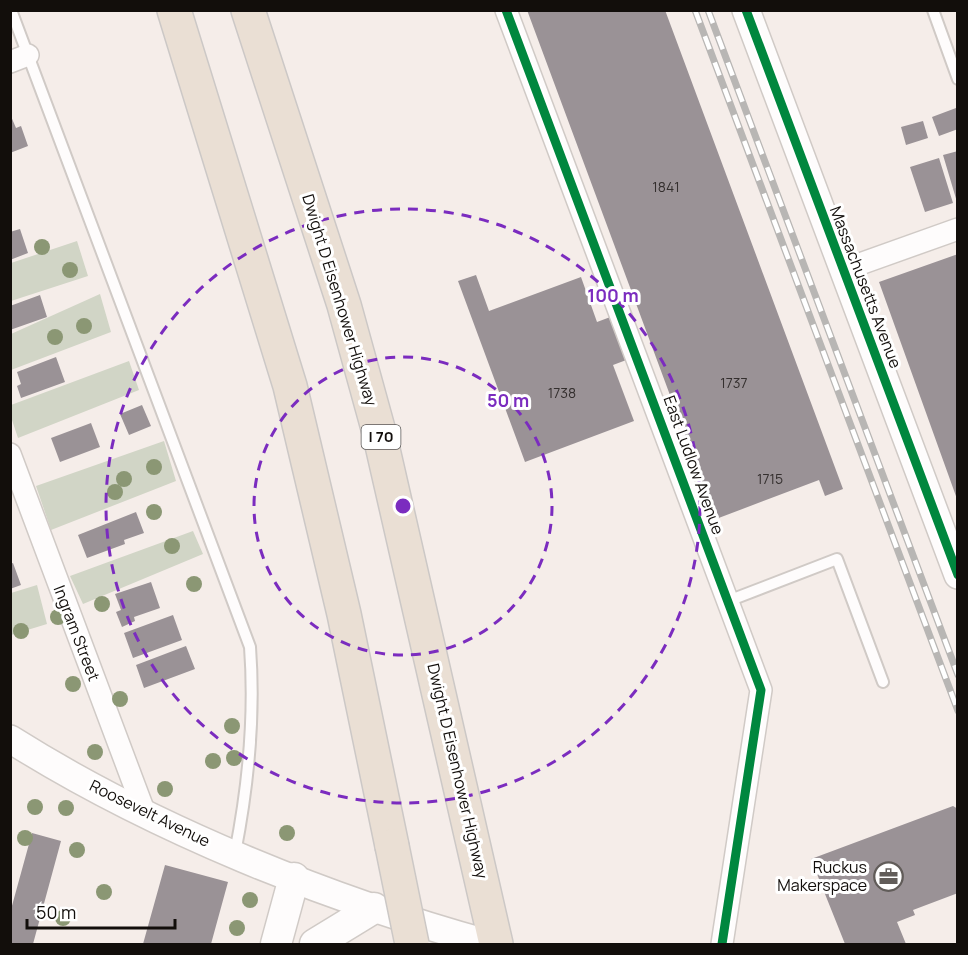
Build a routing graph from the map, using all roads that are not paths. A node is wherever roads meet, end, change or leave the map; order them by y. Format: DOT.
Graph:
graph roads {
  1 [pos="11,10"];
  2 [pos="174,10"];
  3 [pos="248,10"];
  4 [pos="506,10"];
  5 [pos="746,10"];
  6 [pos="933,10"];
  7 [pos="19,58"];
  8 [pos="957,79"];
  9 [pos="957,229"];
  10 [pos="843,270"];
  11 [pos="10,454"];
  12 [pos="957,575"];
  13 [pos="728,602"];
  14 [pos="883,682"];
  15 [pos="10,739"];
  16 [pos="144,812"];
  17 [pos="235,854"];
  18 [pos="294,878"];
  19 [pos="374,908"];
  20 [pos="276,945"];
  21 [pos="315,945"];
  22 [pos="412,945"];
  23 [pos="490,945"];
  24 [pos="496,945"];
  25 [pos="722,945"];
  1 -- 7 [label="lane"];
  2 -- 22 [label="highway, bridge"];
  3 -- 24 [label="highway, Dwight D Eisenhower Highway / I 70"];
  4 -- 13 [label="street, East Ludlow Avenue"];
  5 -- 10 [label="street, Massachusetts Avenue"];
  6 -- 8 [label="lane"];
  7 -- 17 [label="lane"];
  9 -- 10 [label="street"];
  10 -- 12 [label="street, Massachusetts Avenue"];
  11 -- 16 [label="street, Ingram Street"];
  13 -- 14 [label="lane"];
  13 -- 25 [label="street, East Ludlow Avenue"];
  15 -- 16 [label="street, Roosevelt Avenue"];
  16 -- 17 [label="street, Roosevelt Avenue"];
  17 -- 18 [label="street, Roosevelt Avenue"];
  18 -- 19 [label="street, Roosevelt Avenue"];
  18 -- 20 [label="main road"];
  19 -- 21 [label="main road"];
  19 -- 23 [label="street, Roosevelt Avenue"];
}
